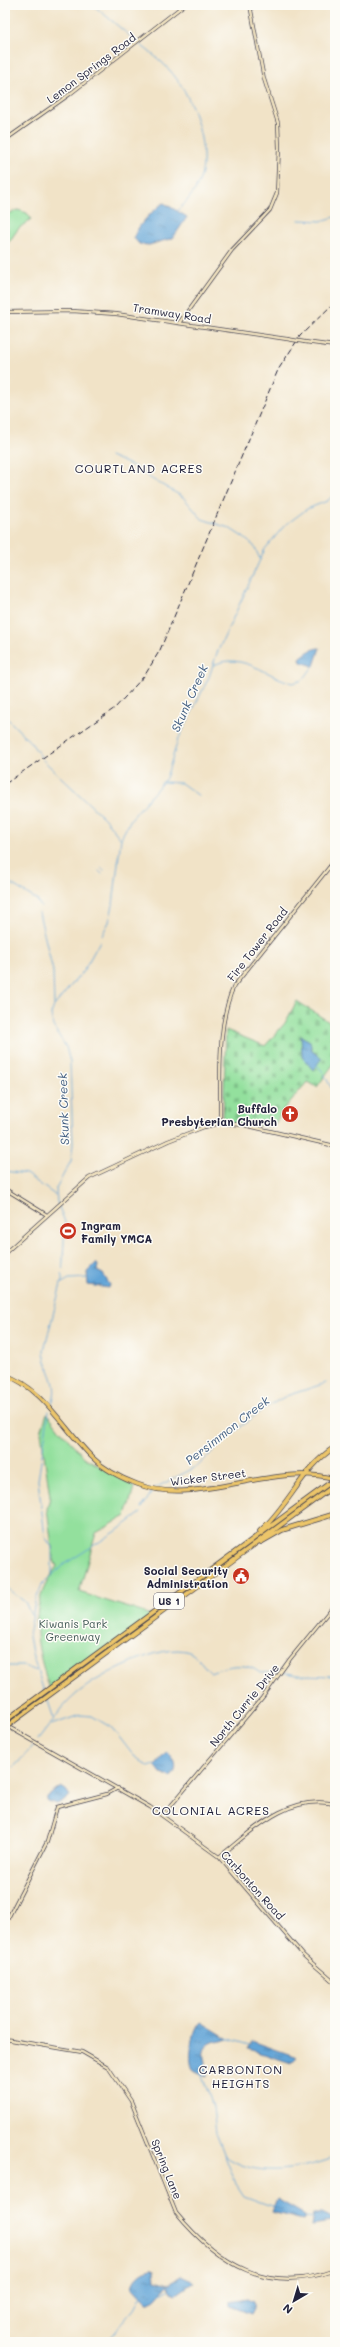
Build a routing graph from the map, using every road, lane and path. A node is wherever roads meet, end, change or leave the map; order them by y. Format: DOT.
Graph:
graph roads {
  1 [pos="184,5"];
  2 [pos="250,5"];
  3 [pos="5,140"];
  4 [pos="5,312"];
  5 [pos="179,323"];
  6 [pos="335,346"];
  7 [pos="335,860"];
  8 [pos="220,1124"];
  9 [pos="335,1146"];
  10 [pos="5,1189"];
  11 [pos="47,1215"];
  12 [pos="5,1253"];
  13 [pos="5,1375"];
  14 [pos="335,1447"];
  15 [pos="307,1474"];
  16 [pos="335,1479"];
  17 [pos="334,1486"];
  18 [pos="335,1514"];
  19 [pos="246,1544"];
  20 [pos="244,1552"];
  21 [pos="335,1604"];
  22 [pos="5,1721"];
  23 [pos="5,1726"];
  24 [pos="118,1788"];
  25 [pos="335,1804"];
  26 [pos="163,1814"];
  27 [pos="219,1858"];
  28 [pos="5,1924"];
  29 [pos="335,1983"];
  30 [pos="5,2039"];
  31 [pos="335,2270"];
  1 -- 3 [label="street, Lemon Springs Road"];
  2 -- 5 [label="street"];
  4 -- 5 [label="street, Tramway Road"];
  5 -- 6 [label="street, Tramway Road, bridge"];
  7 -- 8 [label="street, Fire Tower Road"];
  8 -- 9 [label="street"];
  8 -- 11 [label="street"];
  10 -- 11 [label="street"];
  11 -- 12 [label="street"];
  13 -- 15 [label="main road, Wicker Street"];
  14 -- 15 [label="highway"];
  15 -- 16 [label="main road, Wicker Street"];
  15 -- 19 [label="highway"];
  16 -- 19 [label="highway, US 1"];
  17 -- 20 [label="highway, US 1"];
  18 -- 20 [label="highway"];
  19 -- 22 [label="highway, US 1"];
  20 -- 23 [label="highway, US 1, bridge"];
  21 -- 26 [label="street, North Currie Drive"];
  23 -- 24 [label="street, Carbonton Road"];
  24 -- 26 [label="street, Carbonton Road"];
  24 -- 28 [label="street"];
  25 -- 27 [label="street"];
  26 -- 27 [label="street, Carbonton Road"];
  27 -- 29 [label="street, Carbonton Road"];
  30 -- 31 [label="street, Spring Lane"];
}
